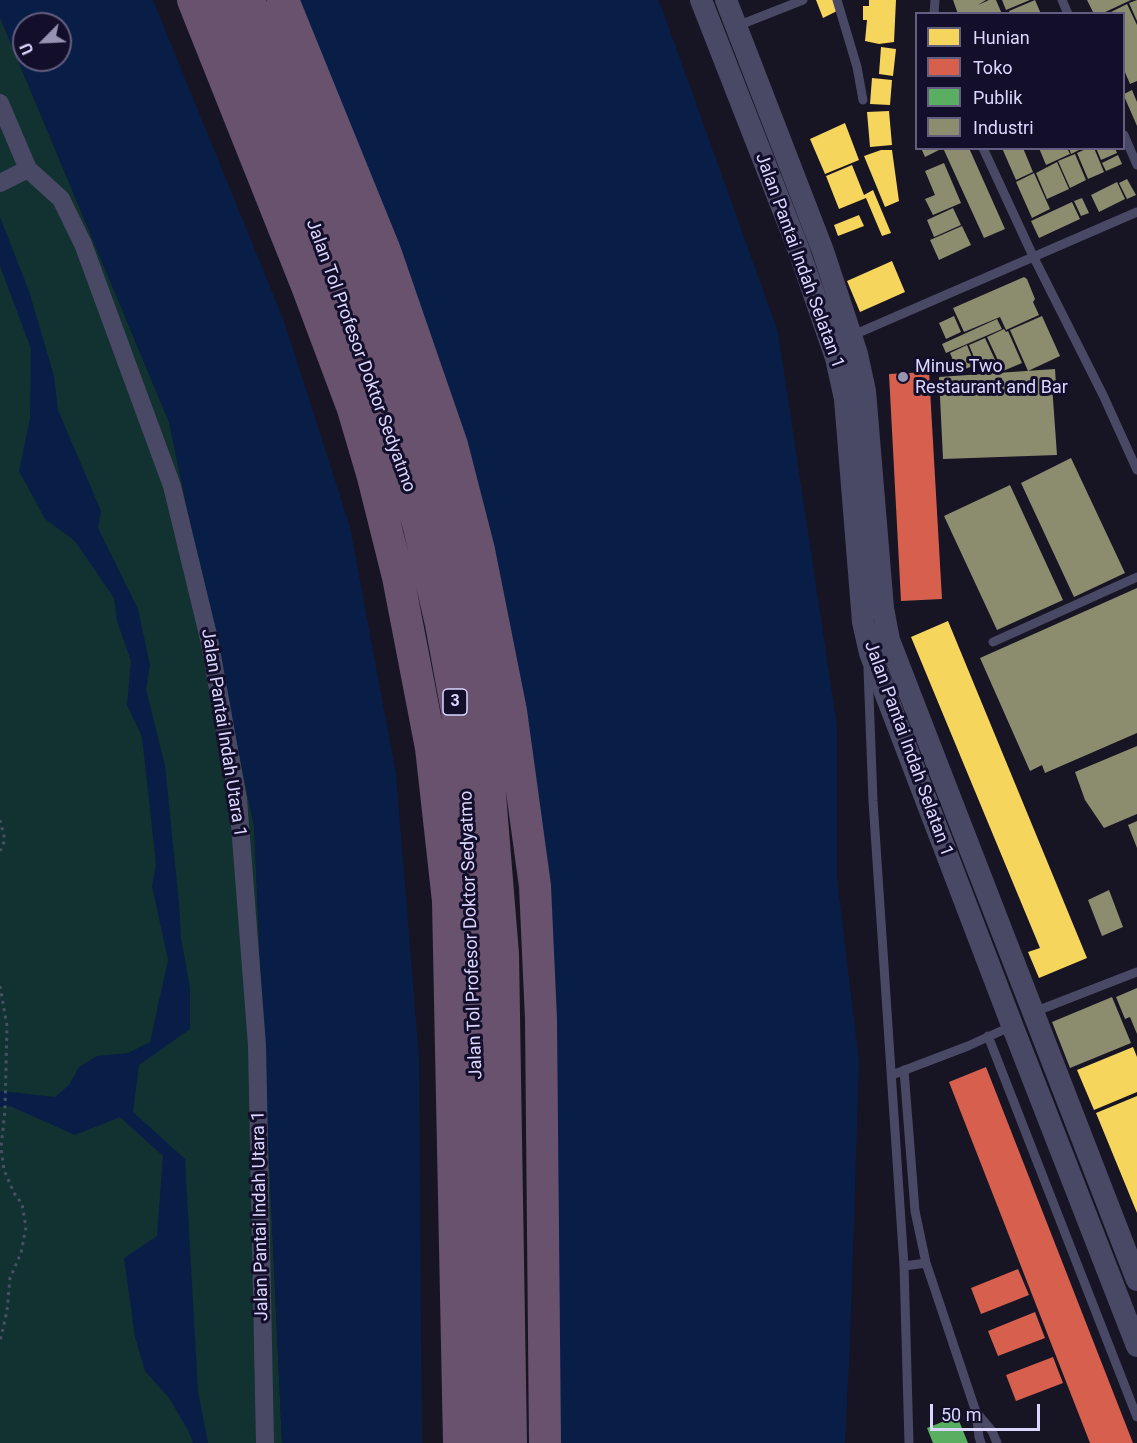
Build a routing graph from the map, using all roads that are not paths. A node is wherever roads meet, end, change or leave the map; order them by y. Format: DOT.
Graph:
graph roads {
  1 [pos="193,0"];
  2 [pos="222,0"];
  3 [pos="249,0"];
  4 [pos="283,0"];
  5 [pos="701,0"];
  6 [pos="726,0"];
  7 [pos="803,0"];
  8 [pos="837,0"];
  9 [pos="736,26"];
  10 [pos="863,100"];
  11 [pos="0,103"];
  12 [pos="1125,137"];
  13 [pos="984,150"];
  14 [pos="1137,165"];
  15 [pos="28,169"];
  16 [pos="0,183"];
  17 [pos="1137,212"];
  18 [pos="1033,256"];
  19 [pos="841,339"];
  20 [pos="1137,470"];
  21 [pos="1137,577"];
  22 [pos="993,642"];
  23 [pos="873,659"];
  24 [pos="1137,972"];
  25 [pos="1023,1019"];
  26 [pos="988,1036"];
  27 [pos="904,1070"];
  28 [pos="892,1074"];
  29 [pos="926,1263"];
  30 [pos="904,1266"];
  31 [pos="1137,1280"];
  32 [pos="1137,1346"];
  33 [pos="976,1412"];
  34 [pos="1137,1417"];
  35 [pos="265,1443"];
  36 [pos="459,1443"];
  37 [pos="485,1443"];
  38 [pos="511,1443"];
  39 [pos="544,1443"];
  40 [pos="909,1443"];
  41 [pos="981,1443"];
  42 [pos="997,1443"];
  1 -- 36 [label="highway, Jalan Tol Profesor Doktor Sedyatmo / 3"];
  2 -- 37 [label="highway, Jalan Tol Profesor Doktor Sedyatmo / 3"];
  3 -- 38 [label="highway, Jalan Tol Profesor Doktor Sedyatmo / 3"];
  4 -- 39 [label="highway"];
  5 -- 19 [label="street, Jalan Pantai Indah Selatan 1"];
  6 -- 9 [label="street, Jalan Pantai Indah Selatan 1"];
  7 -- 9 [label="lane"];
  8 -- 10 [label="lane"];
  9 -- 19 [label="street, Jalan Pantai Indah Selatan 1"];
  11 -- 15 [label="street, Jalan Pantai Indah Utara 1"];
  12 -- 14 [label="lane"];
  13 -- 18 [label="lane"];
  15 -- 16 [label="street"];
  15 -- 35 [label="street, Jalan Pantai Indah Utara 1"];
  17 -- 18 [label="lane"];
  18 -- 19 [label="lane"];
  18 -- 20 [label="lane"];
  19 -- 23 [label="street, Jalan Pantai Indah Selatan 1"];
  19 -- 25 [label="street, Jalan Pantai Indah Selatan 1"];
  21 -- 22 [label="lane"];
  23 -- 25 [label="street, Jalan Pantai Indah Selatan 1"];
  23 -- 28 [label="lane"];
  24 -- 25 [label="lane"];
  25 -- 26 [label="lane"];
  25 -- 31 [label="street, Jalan Pantai Indah Selatan 1"];
  25 -- 32 [label="street, Jalan Pantai Indah Selatan 1"];
  26 -- 27 [label="lane"];
  26 -- 34 [label="lane"];
  27 -- 28 [label="lane"];
  27 -- 29 [label="lane"];
  28 -- 30 [label="lane"];
  29 -- 30 [label="lane"];
  29 -- 33 [label="lane"];
  30 -- 40 [label="lane"];
  33 -- 41 [label="lane"];
  33 -- 42 [label="lane"];
}
